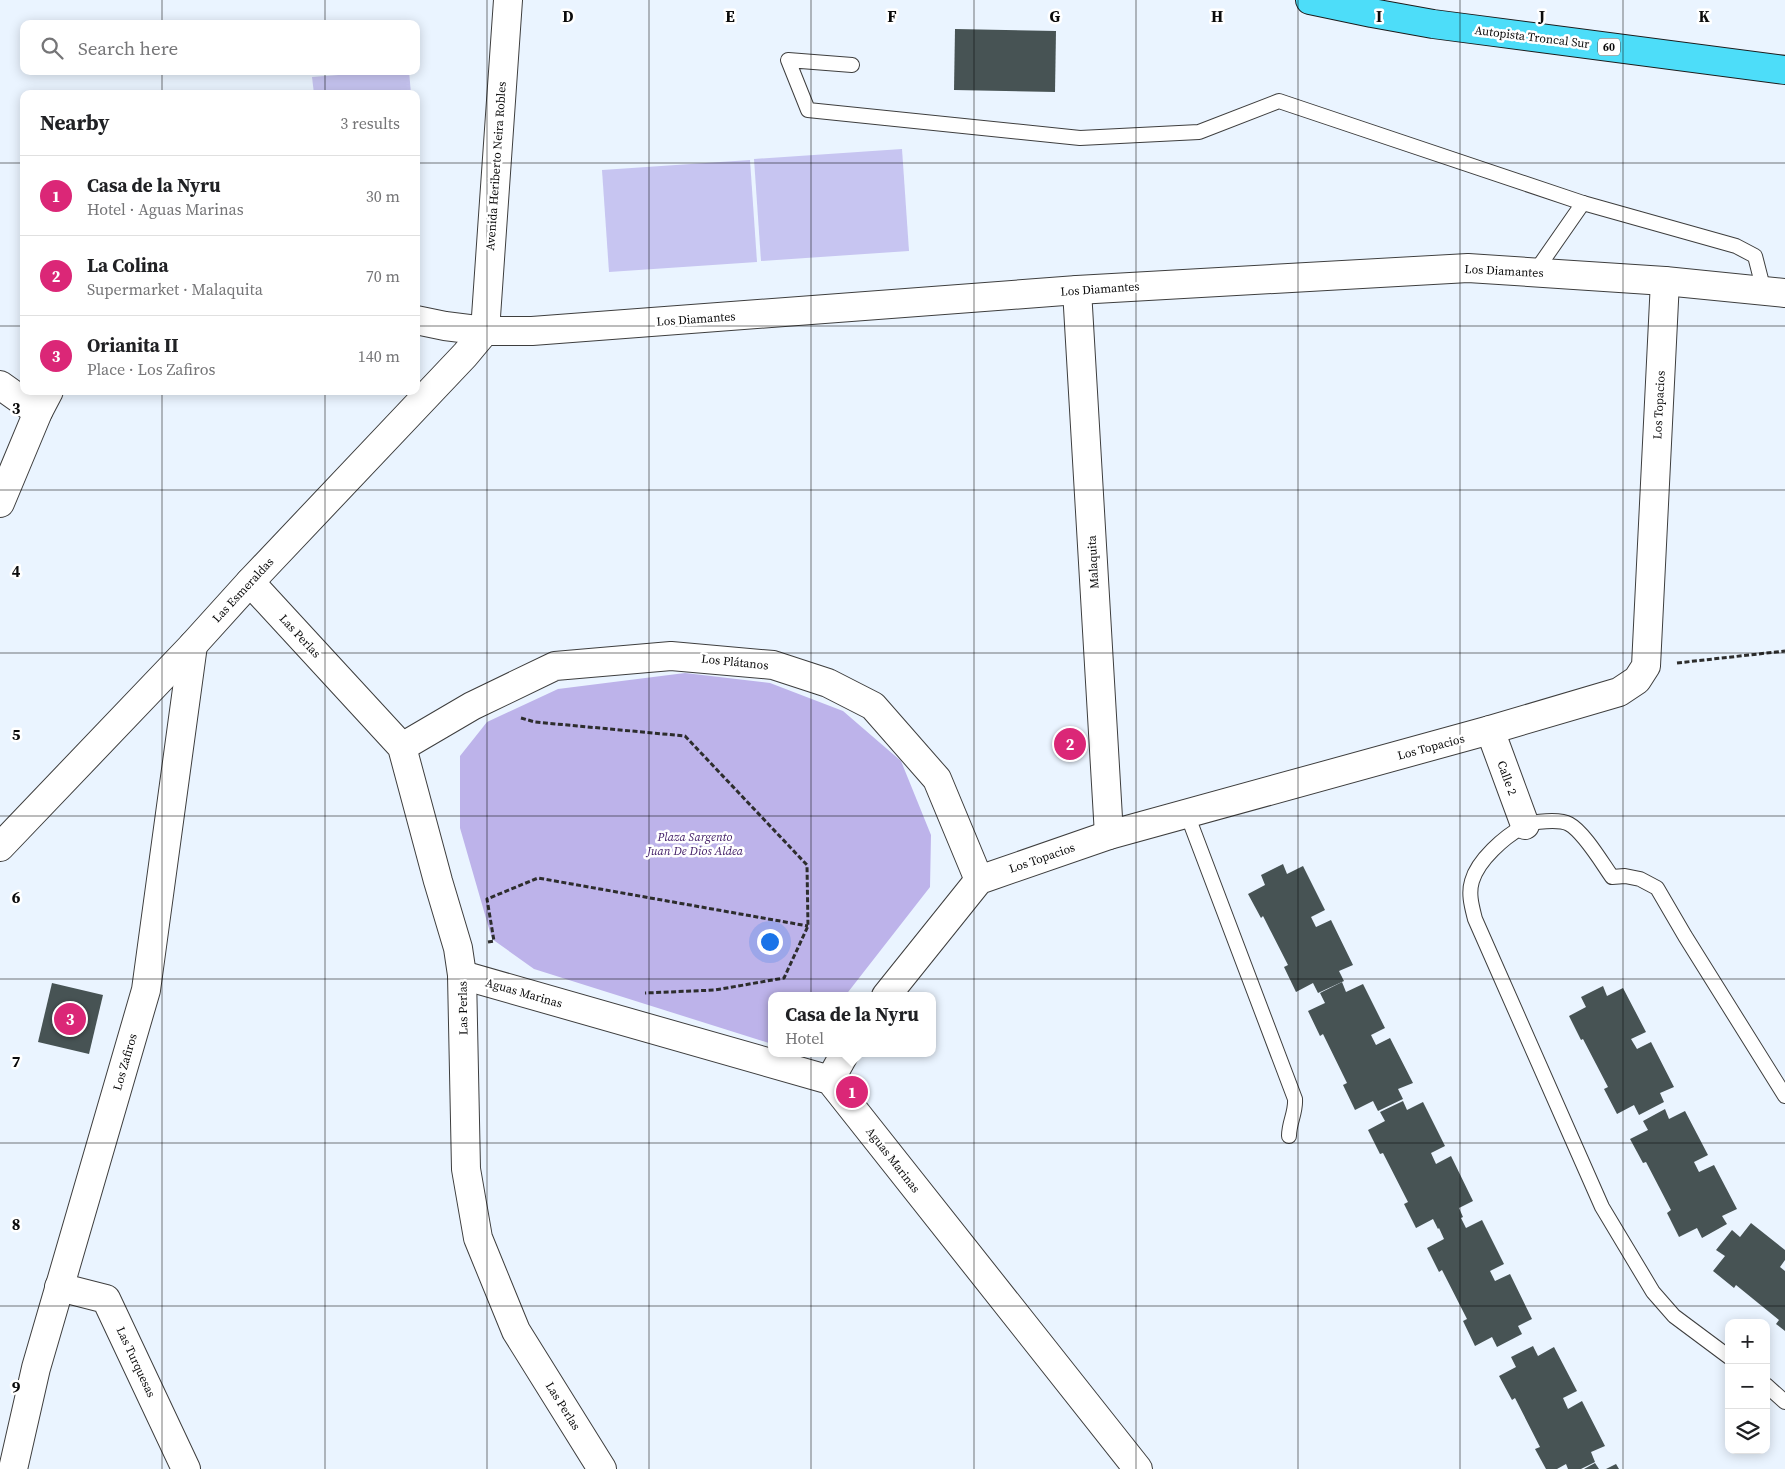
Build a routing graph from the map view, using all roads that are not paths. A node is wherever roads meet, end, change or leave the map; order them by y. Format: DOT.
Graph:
graph roads {
  1 [pos="508,0"];
  2 [pos="1310,0"];
  3 [pos="852,65"];
  4 [pos="1785,70"];
  5 [pos="1584,203"];
  6 [pos="1535,272"];
  7 [pos="1664,281"];
  8 [pos="1077,290"];
  9 [pos="1775,292"];
  10 [pos="420,321"];
  11 [pos="485,332"];
  12 [pos="0,385"];
  13 [pos="20,393"];
  14 [pos="26,395"];
  15 [pos="44,402"];
  16 [pos="0,503"];
  17 [pos="250,582"];
  18 [pos="193,646"];
  19 [pos="1490,730"];
  20 [pos="402,748"];
  21 [pos="1187,814"];
  22 [pos="1525,825"];
  23 [pos="1109,835"];
  24 [pos="0,847"];
  25 [pos="979,880"];
  26 [pos="462,975"];
  27 [pos="889,992"];
  28 [pos="843,1057"];
  29 [pos="830,1080"];
  30 [pos="1785,1096"];
  31 [pos="1289,1136"];
  32 [pos="59,1287"];
  33 [pos="1725,1354"];
  34 [pos="1770,1389"];
  35 [pos="1785,1402"];
  36 [pos="13,1469"];
  37 [pos="186,1469"];
  38 [pos="602,1469"];
  39 [pos="1138,1469"];
  1 -- 11 [label="street, Avenida Heriberto Neira Robles"];
  2 -- 4 [label="highway, Autopista Troncal Sur / 60"];
  3 -- 5 [label="lane"];
  5 -- 6 [label="lane"];
  5 -- 9 [label="lane"];
  6 -- 7 [label="street, Los Diamantes"];
  6 -- 8 [label="street, Los Diamantes"];
  7 -- 9 [label="street, Los Diamantes"];
  7 -- 19 [label="street, Los Topacios"];
  8 -- 11 [label="street, Los Diamantes"];
  8 -- 23 [label="street, Malaquita"];
  10 -- 11 [label="street, Los Diamantes"];
  11 -- 17 [label="street, Las Esmeraldas"];
  12 -- 13 [label="street"];
  14 -- 15 [label="street"];
  15 -- 16 [label="street"];
  17 -- 18 [label="street, Las Esmeraldas"];
  17 -- 20 [label="street, Las Perlas"];
  18 -- 24 [label="street, Las Esmeraldas"];
  18 -- 32 [label="street, Los Zafiros"];
  19 -- 21 [label="street, Los Topacios"];
  19 -- 22 [label="street, Calle 2"];
  20 -- 25 [label="street, Los Plátanos"];
  20 -- 26 [label="street, Las Perlas"];
  21 -- 23 [label="street, Los Topacios"];
  21 -- 31 [label="lane"];
  22 -- 30 [label="lane"];
  22 -- 33 [label="lane"];
  23 -- 25 [label="street, Los Topacios"];
  25 -- 27 [label="street"];
  26 -- 29 [label="street, Aguas Marinas"];
  26 -- 38 [label="street, Las Perlas"];
  28 -- 29 [label="street"];
  29 -- 39 [label="street, Aguas Marinas"];
  32 -- 36 [label="street, Los Zafiros"];
  32 -- 37 [label="street, Las Turquesas"];
  34 -- 35 [label="lane"];
}
